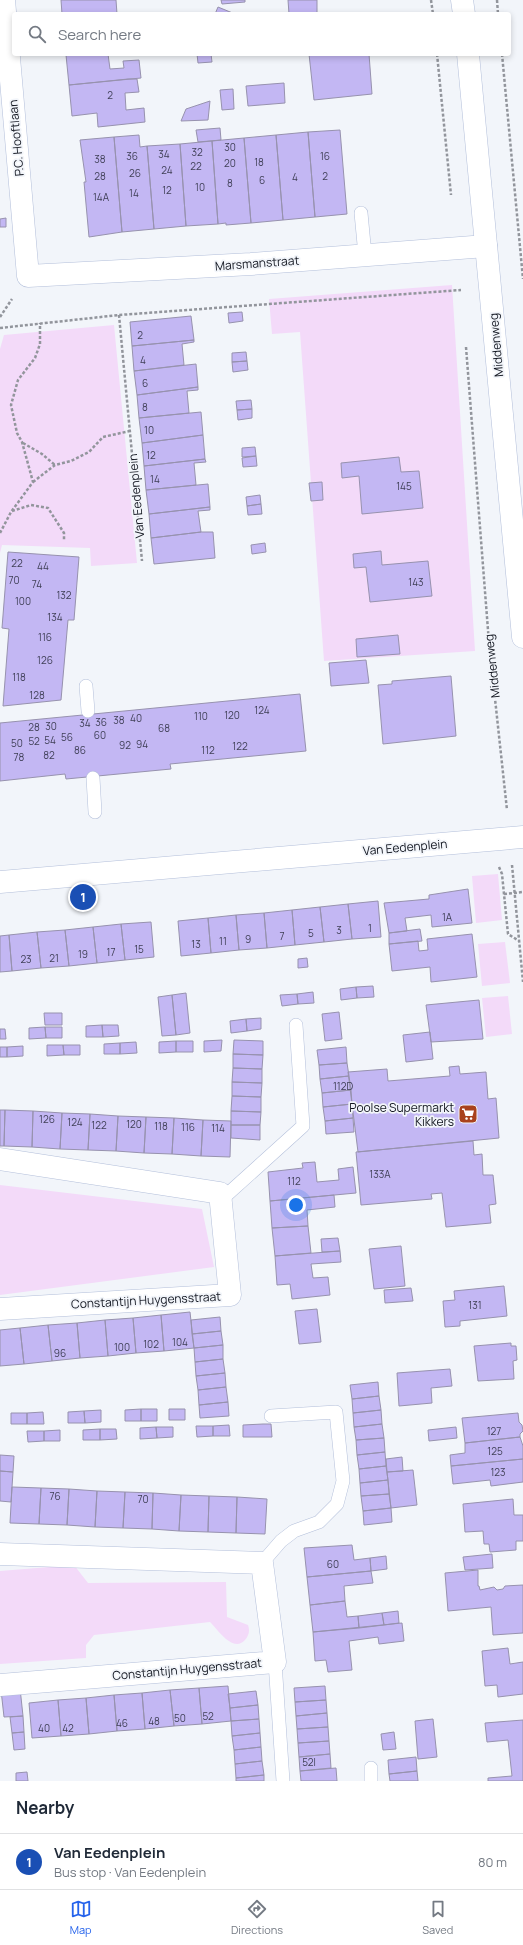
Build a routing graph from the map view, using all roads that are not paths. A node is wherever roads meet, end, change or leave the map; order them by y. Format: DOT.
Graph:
graph roads {
  1 [pos="4,0"];
  2 [pos="462,0"];
  3 [pos="464,12"];
  4 [pos="468,56"];
  5 [pos="361,213"];
  6 [pos="486,246"];
  7 [pos="365,255"];
  8 [pos="28,276"];
  9 [pos="523,637"];
  10 [pos="86,686"];
  11 [pos="88,711"];
  12 [pos="93,778"];
  13 [pos="95,812"];
  14 [pos="523,837"];
  15 [pos="0,882"];
  16 [pos="296,1025"];
  17 [pos="0,1159"];
  18 [pos="221,1200"];
  19 [pos="0,1309"];
  20 [pos="270,1416"];
  21 [pos="0,1554"];
  22 [pos="262,1563"];
  23 [pos="275,1662"];
  24 [pos="0,1684"];
  25 [pos="371,1768"];
  26 [pos="283,1781"];
  27 [pos="371,1781"];
  1 -- 8 [label="street, P.C. Hooftlaan"];
  2 -- 3 [label="street"];
  4 -- 6 [label="street, Middenweg"];
  5 -- 7 [label="lane"];
  6 -- 7 [label="street, Marsmanstraat"];
  6 -- 9 [label="street, Middenweg"];
  7 -- 8 [label="street, Marsmanstraat"];
  10 -- 11 [label="lane"];
  12 -- 13 [label="lane"];
  14 -- 15 [label="street, Van Eedenplein"];
  16 -- 18 [label="lane"];
  17 -- 18 [label="street"];
  18 -- 19 [label="street, Constantijn Huygensstraat"];
  20 -- 22 [label="lane"];
  21 -- 22 [label="street"];
  22 -- 23 [label="street, Constantijn Huygensstraat"];
  23 -- 24 [label="street, Constantijn Huygensstraat"];
  23 -- 26 [label="lane"];
  25 -- 27 [label="lane"];
}
